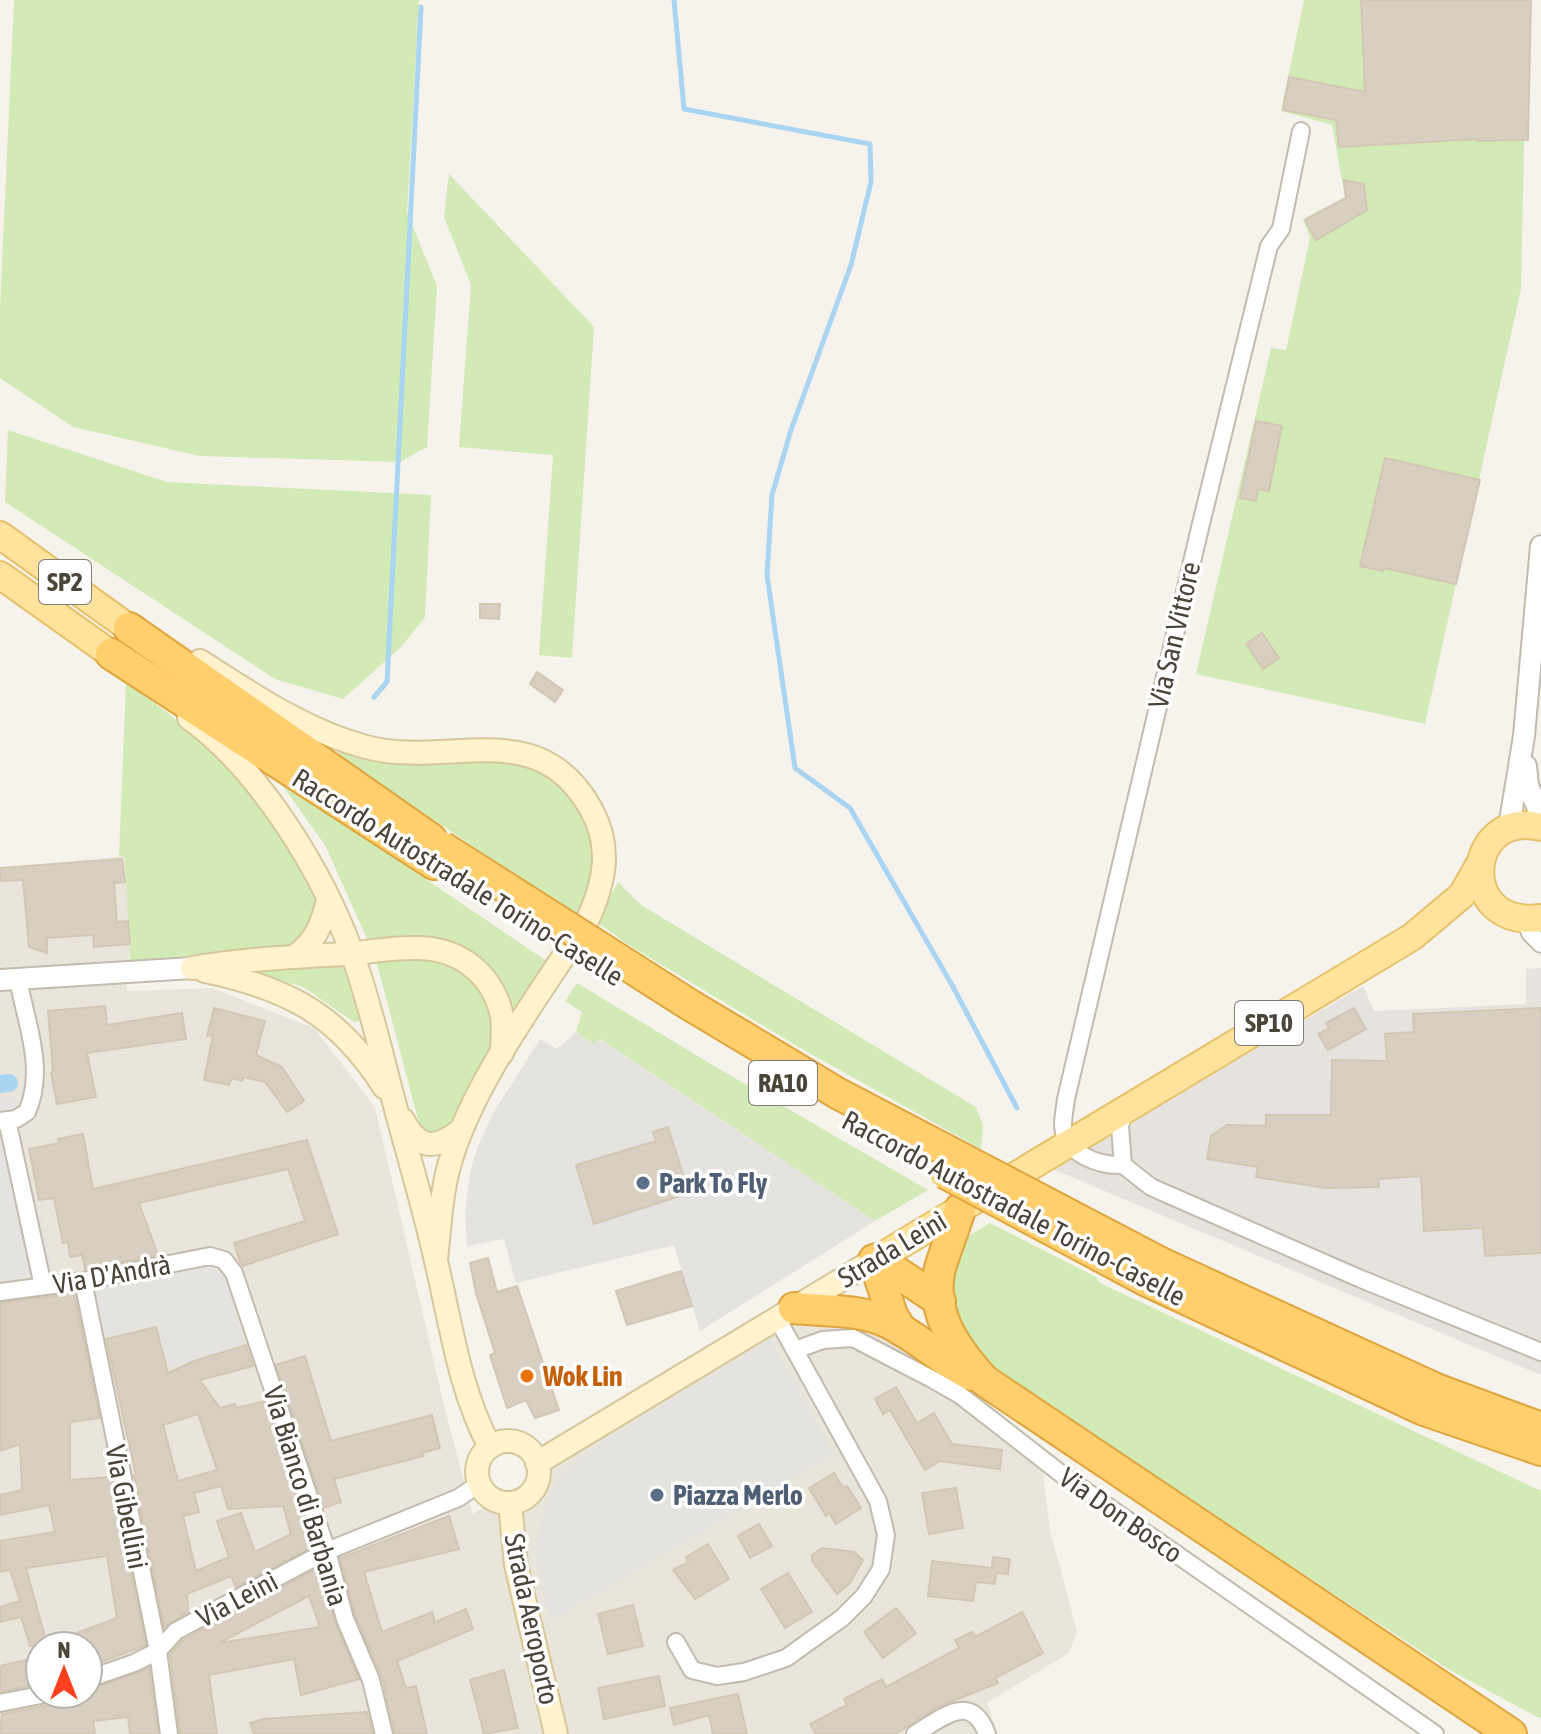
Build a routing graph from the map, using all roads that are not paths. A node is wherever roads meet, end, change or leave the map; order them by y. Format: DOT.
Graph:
graph roads {
  1 [pos="1301,131"];
  2 [pos="0,535"];
  3 [pos="1541,546"];
  4 [pos="0,575"];
  5 [pos="129,628"];
  6 [pos="111,654"];
  7 [pos="1524,736"];
  8 [pos="1541,815"];
  9 [pos="1509,827"];
  10 [pos="1541,827"];
  11 [pos="438,856"];
  12 [pos="1480,863"];
  13 [pos="328,900"];
  14 [pos="1522,917"];
  15 [pos="1412,937"];
  16 [pos="1541,944"];
  17 [pos="352,953"];
  18 [pos="294,957"];
  19 [pos="192,968"];
  20 [pos="9,980"];
  21 [pos="502,1054"];
  22 [pos="394,1102"];
  23 [pos="1125,1109"];
  24 [pos="4,1120"];
  25 [pos="461,1130"];
  26 [pos="1068,1143"];
  27 [pos="1123,1165"];
  28 [pos="960,1209"];
  29 [pos="436,1259"];
  30 [pos="224,1260"];
  31 [pos="876,1260"];
  32 [pos="1154,1272"];
  33 [pos="83,1281"];
  34 [pos="43,1286"];
  35 [pos="0,1292"];
  36 [pos="940,1301"];
  37 [pos="786,1313"];
  38 [pos="901,1330"];
  39 [pos="795,1350"];
  40 [pos="1541,1352"];
  41 [pos="985,1381"];
  42 [pos="1541,1428"];
  43 [pos="1497,1435"];
  44 [pos="490,1447"];
  45 [pos="1541,1450"];
  46 [pos="1541,1457"];
  47 [pos="537,1463"];
  48 [pos="479,1484"];
  49 [pos="510,1503"];
  50 [pos="327,1551"];
  51 [pos="676,1642"];
  52 [pos="158,1651"];
  53 [pos="104,1673"];
  54 [pos="24,1698"];
  55 [pos="0,1703"];
  56 [pos="169,1734"];
  57 [pos="384,1734"];
  58 [pos="556,1734"];
  59 [pos="915,1734"];
  60 [pos="987,1734"];
  61 [pos="1435,1734"];
  62 [pos="1511,1734"];
  1 -- 26 [label="street, Via San Vittore"];
  2 -- 5 [label="main road, SP2"];
  3 -- 7 [label="street"];
  4 -- 6 [label="main road, SP2"];
  5 -- 11 [label="highway, Raccordo Autostradale Torino-Caselle / RA10"];
  5 -- 21 [label="main road, SP2"];
  6 -- 11 [label="highway, Raccordo Autostradale Torino-Caselle"];
  6 -- 13 [label="main road, SP2"];
  7 -- 8 [label="street"];
  7 -- 9 [label="street"];
  9 -- 10 [label="main road"];
  9 -- 12 [label="main road, SP10"];
  11 -- 32 [label="highway, Raccordo Autostradale Torino-Caselle / RA10, bridge"];
  12 -- 14 [label="main road"];
  12 -- 15 [label="main road, Strada Leinì / SP10"];
  13 -- 17 [label="main road, SP2"];
  13 -- 18 [label="main road"];
  14 -- 15 [label="main road, Strada Leinì / SP10"];
  14 -- 16 [label="street"];
  15 -- 23 [label="main road, Strada Leinì / SP10"];
  17 -- 18 [label="main road"];
  17 -- 21 [label="main road"];
  17 -- 22 [label="main road, SP2"];
  18 -- 19 [label="main road"];
  19 -- 20 [label="street"];
  19 -- 22 [label="main road"];
  20 -- 24 [label="street"];
  21 -- 25 [label="main road, SP2"];
  22 -- 25 [label="main road"];
  22 -- 29 [label="main road, SP2"];
  23 -- 26 [label="main road, Strada Leinì / SP10"];
  23 -- 27 [label="street"];
  24 -- 34 [label="street"];
  25 -- 29 [label="main road, SP2"];
  26 -- 27 [label="street"];
  26 -- 28 [label="main road, Strada Leinì / SP10"];
  27 -- 40 [label="street"];
  28 -- 31 [label="main road, Strada Leinì / SP10"];
  28 -- 36 [label="highway"];
  29 -- 44 [label="main road, SP2"];
  30 -- 33 [label="street, Via D'Andrà"];
  30 -- 50 [label="street, Via Bianco di Barbania"];
  31 -- 36 [label="highway"];
  31 -- 37 [label="main road, Strada Leinì / SP10"];
  31 -- 38 [label="highway"];
  32 -- 42 [label="highway, Raccordo Autostradale Torino-Caselle / RA10"];
  32 -- 43 [label="highway, Raccordo Autostradale Torino-Caselle / RA10"];
  33 -- 34 [label="street, Via D'Andrà"];
  33 -- 52 [label="street, Via Gibellini"];
  34 -- 35 [label="street, Via D'Andrà"];
  36 -- 41 [label="highway"];
  37 -- 38 [label="highway"];
  37 -- 39 [label="street"];
  37 -- 47 [label="main road, Strada Leinì / SP10"];
  38 -- 41 [label="highway"];
  39 -- 51 [label="street"];
  39 -- 61 [label="street, Via Don Bosco"];
  41 -- 62 [label="highway"];
  43 -- 45 [label="highway, Raccordo Autostradale Torino-Caselle / RA10"];
  43 -- 46 [label="highway"];
  44 -- 47 [label="main road"];
  44 -- 48 [label="main road"];
  47 -- 49 [label="main road"];
  48 -- 49 [label="main road"];
  48 -- 50 [label="street, Via Leinì"];
  49 -- 58 [label="main road, Strada Aeroporto"];
  50 -- 52 [label="street, Via Leinì"];
  50 -- 57 [label="street, Via Bianco di Barbania"];
  52 -- 53 [label="street, Via Leinì"];
  52 -- 56 [label="street, Via Gibellini"];
  54 -- 55 [label="street"];
  59 -- 60 [label="street"];
}
